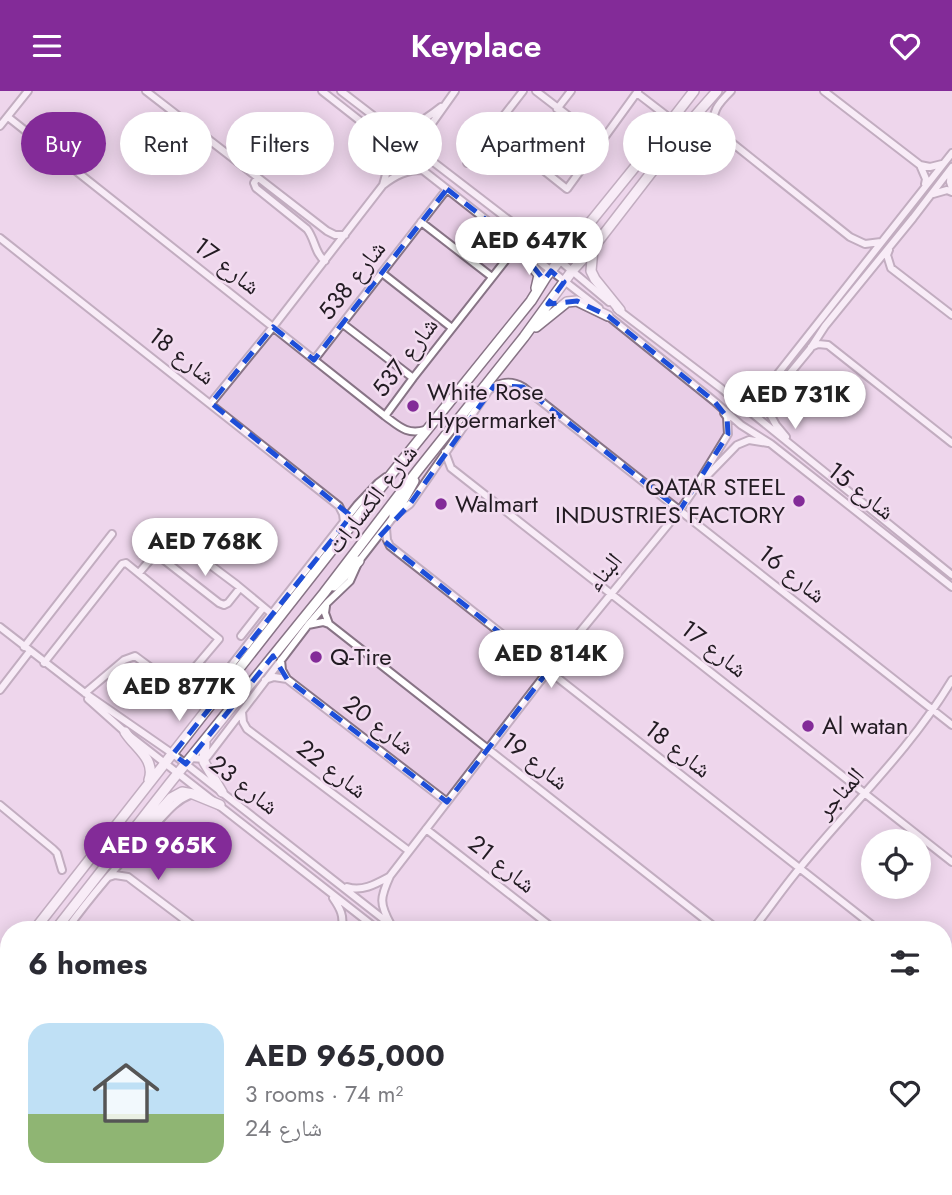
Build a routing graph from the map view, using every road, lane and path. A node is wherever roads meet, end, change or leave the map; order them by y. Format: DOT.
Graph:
graph roads {
  1 [pos="28,91"];
  2 [pos="146,91"];
  3 [pos="322,91"];
  4 [pos="341,91"];
  5 [pos="455,91"];
  6 [pos="523,91"];
  7 [pos="536,91"];
  8 [pos="571,91"];
  9 [pos="694,91"];
  10 [pos="717,91"];
  11 [pos="731,91"];
  12 [pos="824,91"];
  13 [pos="637,92"];
  14 [pos="445,104"];
  15 [pos="558,109"];
  16 [pos="349,112"];
  17 [pos="368,112"];
  18 [pos="434,112"];
  19 [pos="440,112"];
  20 [pos="506,112"];
  21 [pos="562,112"];
  22 [pos="662,112"];
  23 [pos="678,112"];
  24 [pos="8,117"];
  25 [pos="0,127"];
  26 [pos="609,131"];
  27 [pos="952,153"];
  28 [pos="943,164"];
  29 [pos="920,165"];
  30 [pos="952,167"];
  31 [pos="442,169"];
  32 [pos="386,175"];
  33 [pos="396,175"];
  34 [pos="429,175"];
  35 [pos="550,175"];
  36 [pos="577,175"];
  37 [pos="628,175"];
  38 [pos="257,178"];
  39 [pos="383,185"];
  40 [pos="446,189"];
  41 [pos="923,189"];
  42 [pos="952,190"];
  43 [pos="931,195"];
  44 [pos="606,203"];
  45 [pos="421,222"];
  46 [pos="345,235"];
  47 [pos="0,238"];
  48 [pos="512,240"];
  49 [pos="882,241"];
  50 [pos="540,244"];
  51 [pos="891,245"];
  52 [pos="593,248"];
  53 [pos="509,256"];
  54 [pos="560,260"];
  55 [pos="325,261"];
  56 [pos="891,268"];
  57 [pos="551,271"];
  58 [pos="572,271"];
  59 [pos="869,272"];
  60 [pos="382,273"];
  61 [pos="492,277"];
  62 [pos="564,282"];
  63 [pos="531,301"];
  64 [pos="620,310"];
  65 [pos="608,316"];
  66 [pos="952,316"];
  67 [pos="343,324"];
  68 [pos="825,326"];
  69 [pos="273,327"];
  70 [pos="452,328"];
  71 [pos="524,337"];
  72 [pos="828,345"];
  73 [pos="810,349"];
  74 [pos="314,361"];
  75 [pos="413,377"];
  76 [pos="722,389"];
  77 [pos="714,401"];
  78 [pos="211,404"];
  79 [pos="385,416"];
  80 [pos="427,430"];
  81 [pos="952,443"];
  82 [pos="771,444"];
  83 [pos="794,447"];
  84 [pos="445,452"];
  85 [pos="451,468"];
  86 [pos="418,470"];
  87 [pos="433,471"];
  88 [pos="393,472"];
  89 [pos="693,491"];
  90 [pos="357,505"];
  91 [pos="339,506"];
  92 [pos="680,510"];
  93 [pos="394,516"];
  94 [pos="344,522"];
  95 [pos="387,526"];
  96 [pos="337,532"];
  97 [pos="112,534"];
  98 [pos="390,546"];
  99 [pos="371,547"];
  100 [pos="155,553"];
  101 [pos="329,555"];
  102 [pos="359,561"];
  103 [pos="139,573"];
  104 [pos="952,575"];
  105 [pos="950,586"];
  106 [pos="240,588"];
  107 [pos="611,593"];
  108 [pos="325,598"];
  109 [pos="263,608"];
  110 [pos="272,614"];
  111 [pos="329,624"];
  112 [pos="308,625"];
  113 [pos="0,627"];
  114 [pos="241,636"];
  115 [pos="27,649"];
  116 [pos="281,659"];
  117 [pos="44,663"];
  118 [pos="548,671"];
  119 [pos="63,677"];
  120 [pos="287,679"];
  121 [pos="952,680"];
  122 [pos="265,681"];
  123 [pos="0,690"];
  124 [pos="85,693"];
  125 [pos="213,704"];
  126 [pos="934,711"];
  127 [pos="242,712"];
  128 [pos="952,725"];
  129 [pos="125,732"];
  130 [pos="205,740"];
  131 [pos="487,748"];
  132 [pos="173,754"];
  133 [pos="204,759"];
  134 [pos="188,761"];
  135 [pos="166,763"];
  136 [pos="178,772"];
  137 [pos="144,790"];
  138 [pos="222,792"];
  139 [pos="193,793"];
  140 [pos="866,794"];
  141 [pos="447,801"];
  142 [pos="220,805"];
  143 [pos="0,806"];
  144 [pos="138,824"];
  145 [pos="426,829"];
  146 [pos="409,851"];
  147 [pos="952,862"];
  148 [pos="799,869"];
  149 [pos="62,870"];
  150 [pos="390,876"];
  151 [pos="108,877"];
  152 [pos="338,883"];
  153 [pos="330,894"];
  154 [pos="42,921"];
  155 [pos="62,921"];
  156 [pos="73,921"];
  157 [pos="186,921"];
  158 [pos="343,921"];
  159 [pos="366,921"];
  160 [pos="386,921"];
  161 [pos="389,921"];
  162 [pos="544,921"];
  163 [pos="707,921"];
  164 [pos="760,921"];
  165 [pos="867,921"];
  1 -- 24 [label="street"];
  2 -- 38 [label="street"];
  3 -- 16 [label="street, شارع 15"];
  4 -- 17 [label="street, شارع 15"];
  5 -- 14 [label="street"];
  6 -- 20 [label="street"];
  7 -- 15 [label="street"];
  8 -- 15 [label="street"];
  9 -- 23 [label="street, شارع الكسارات"];
  10 -- 52 [label="street, شارع الكسارات"];
  11 -- 49 [label="street"];
  12 -- 29 [label="street"];
  13 -- 22 [label="street"];
  13 -- 26 [label="street"];
  14 -- 18 [label="street"];
  14 -- 19 [label="street"];
  15 -- 21 [label="street"];
  24 -- 25 [label="street"];
  24 -- 69 [label="street, شارع 17"];
  27 -- 28 [label="street"];
  28 -- 29 [label="street"];
  28 -- 41 [label="street"];
  29 -- 41 [label="street"];
  30 -- 42 [label="street"];
  30 -- 43 [label="street"];
  31 -- 50 [label="street, شارع 15"];
  32 -- 39 [label="street"];
  33 -- 39 [label="street"];
  34 -- 40 [label="street, شارع 15"];
  35 -- 36 [label="street"];
  37 -- 44 [label="street, شارع الكسارات"];
  38 -- 46 [label="street"];
  38 -- 55 [label="street"];
  39 -- 46 [label="street"];
  40 -- 45 [label="street, شارع 538"];
  40 -- 48 [label="street, شارع 15"];
  41 -- 49 [label="street"];
  42 -- 43 [label="street"];
  43 -- 51 [label="street"];
  44 -- 50 [label="street"];
  44 -- 54 [label="street, شارع الكسارات"];
  45 -- 60 [label="street, شارع 538"];
  45 -- 61 [label="street"];
  46 -- 55 [label="street"];
  47 -- 78 [label="street, شارع 18"];
  48 -- 57 [label="street, شارع 15"];
  48 -- 63 [label="street"];
  49 -- 76 [label="street"];
  50 -- 54 [label="street, شارع 15"];
  51 -- 56 [label="street"];
  51 -- 59 [label="street"];
  52 -- 58 [label="street, شارع الكسارات"];
  52 -- 64 [label="street"];
  53 -- 61 [label="street, شارع 537"];
  54 -- 57 [label="street, شارع الكسارات"];
  54 -- 58 [label="street, شارع 15"];
  55 -- 69 [label="street"];
  56 -- 59 [label="street"];
  56 -- 66 [label="street"];
  57 -- 62 [label="street, شارع 15"];
  57 -- 63 [label="street, شارع الكسارات"];
  58 -- 62 [label="street, شارع الكسارات"];
  58 -- 64 [label="street, شارع 15"];
  59 -- 68 [label="street"];
  60 -- 67 [label="street, شارع 538"];
  60 -- 70 [label="street"];
  61 -- 70 [label="street, شارع 537"];
  62 -- 65 [label="street, شارع 15"];
  62 -- 71 [label="street, شارع الكسارات"];
  63 -- 80 [label="street, شارع الكسارات"];
  64 -- 76 [label="street, شارع 15"];
  65 -- 71 [label="street"];
  65 -- 77 [label="street, شارع 15"];
  67 -- 74 [label="street, شارع 538"];
  67 -- 75 [label="street"];
  68 -- 72 [label="street"];
  68 -- 73 [label="street"];
  69 -- 74 [label="street, شارع 17"];
  69 -- 78 [label="street"];
  70 -- 75 [label="street, شارع 537"];
  71 -- 86 [label="street, شارع الكسارات"];
  72 -- 73 [label="street"];
  72 -- 81 [label="street"];
  73 -- 83 [label="street"];
  74 -- 79 [label="street, شارع 17"];
  75 -- 79 [label="street, شارع 537"];
  76 -- 83 [label="street, شارع 15"];
  77 -- 82 [label="street, شارع 15"];
  77 -- 89 [label="street, البناء"];
  78 -- 91 [label="street, شارع 18"];
  79 -- 80 [label="street, شارع 17"];
  80 -- 88 [label="street, شارع الكسارات"];
  82 -- 89 [label="street, البناء"];
  82 -- 105 [label="street, شارع 15"];
  83 -- 104 [label="street, شارع 15"];
  84 -- 85 [label="street"];
  84 -- 87 [label="street"];
  84 -- 92 [label="street, شارع 16"];
  85 -- 87 [label="street"];
  85 -- 107 [label="street, شارع 17"];
  86 -- 93 [label="street"];
  86 -- 108 [label="street, شارع الكسارات"];
  87 -- 93 [label="street"];
  88 -- 90 [label="street"];
  88 -- 101 [label="street, شارع الكسارات"];
  89 -- 92 [label="street, البناء"];
  90 -- 91 [label="street"];
  90 -- 94 [label="street"];
  91 -- 94 [label="street"];
  92 -- 107 [label="street, البناء"];
  92 -- 126 [label="street, شارع 16"];
  93 -- 95 [label="street"];
  94 -- 96 [label="street"];
  95 -- 98 [label="street"];
  95 -- 99 [label="street"];
  96 -- 101 [label="street"];
  96 -- 110 [label="street"];
  97 -- 115 [label="street"];
  98 -- 99 [label="street"];
  98 -- 118 [label="street, شارع 18"];
  99 -- 102 [label="street"];
  100 -- 103 [label="street"];
  100 -- 106 [label="street"];
  100 -- 106 [label="street"];
  101 -- 125 [label="street, شارع الكسارات"];
  102 -- 108 [label="street"];
  103 -- 117 [label="street"];
  103 -- 124 [label="street"];
  106 -- 109 [label="street"];
  107 -- 118 [label="street, البناء"];
  107 -- 140 [label="street, شارع 17"];
  108 -- 111 [label="street"];
  108 -- 112 [label="street"];
  108 -- 130 [label="street, شارع الكسارات"];
  109 -- 110 [label="street"];
  109 -- 114 [label="street"];
  110 -- 125 [label="street"];
  111 -- 112 [label="street"];
  111 -- 131 [label="street, شارع 19"];
  112 -- 116 [label="street"];
  113 -- 115 [label="street, شارع 23"];
  115 -- 117 [label="street, شارع 23"];
  115 -- 123 [label="street"];
  116 -- 120 [label="street"];
  116 -- 122 [label="street"];
  117 -- 119 [label="street, شارع 23"];
  118 -- 131 [label="street, البناء"];
  118 -- 148 [label="street, شارع 18"];
  119 -- 124 [label="street, شارع 23"];
  119 -- 129 [label="street, شارع 23"];
  120 -- 122 [label="street"];
  120 -- 141 [label="street, شارع 20"];
  121 -- 126 [label="street, المناجر"];
  122 -- 127 [label="street"];
  124 -- 132 [label="street, شارع 23"];
  125 -- 132 [label="street, شارع الكسارات"];
  126 -- 128 [label="street, شارع 16"];
  126 -- 140 [label="street, المناجر"];
  127 -- 133 [label="street"];
  127 -- 146 [label="street, شارع 22"];
  129 -- 135 [label="street, شارع 23"];
  129 -- 137 [label="street"];
  130 -- 133 [label="street"];
  130 -- 134 [label="street, شارع الكسارات"];
  131 -- 141 [label="street, البناء"];
  131 -- 163 [label="street, شارع 19"];
  132 -- 134 [label="street, شارع 23"];
  132 -- 135 [label="street, شارع الكسارات"];
  133 -- 134 [label="street"];
  133 -- 138 [label="street"];
  134 -- 136 [label="street, شارع الكسارات"];
  134 -- 138 [label="street, شارع 23"];
  135 -- 136 [label="street, شارع 23"];
  135 -- 137 [label="street, شارع الكسارات"];
  136 -- 142 [label="street, شارع 23"];
  136 -- 144 [label="street, شارع الكسارات"];
  137 -- 154 [label="street, شارع الكسارات"];
  138 -- 152 [label="street, شارع 23"];
  139 -- 142 [label="street"];
  139 -- 144 [label="street"];
  139 -- 151 [label="street"];
  140 -- 147 [label="street, شارع 17"];
  140 -- 148 [label="street, المناجر"];
  141 -- 145 [label="street, البناء"];
  142 -- 153 [label="street, شارع 23"];
  143 -- 149 [label="street"];
  144 -- 155 [label="street, شارع الكسارات"];
  145 -- 146 [label="street, البناء"];
  145 -- 162 [label="street, شارع 21"];
  146 -- 150 [label="street, البناء"];
  148 -- 164 [label="street, المناجر"];
  148 -- 165 [label="street, شارع 18"];
  150 -- 152 [label="street"];
  150 -- 161 [label="street, البناء"];
  151 -- 156 [label="street"];
  151 -- 157 [label="street"];
  152 -- 160 [label="street, شارع 23"];
  153 -- 158 [label="street"];
  153 -- 159 [label="street, شارع 23"];
}
